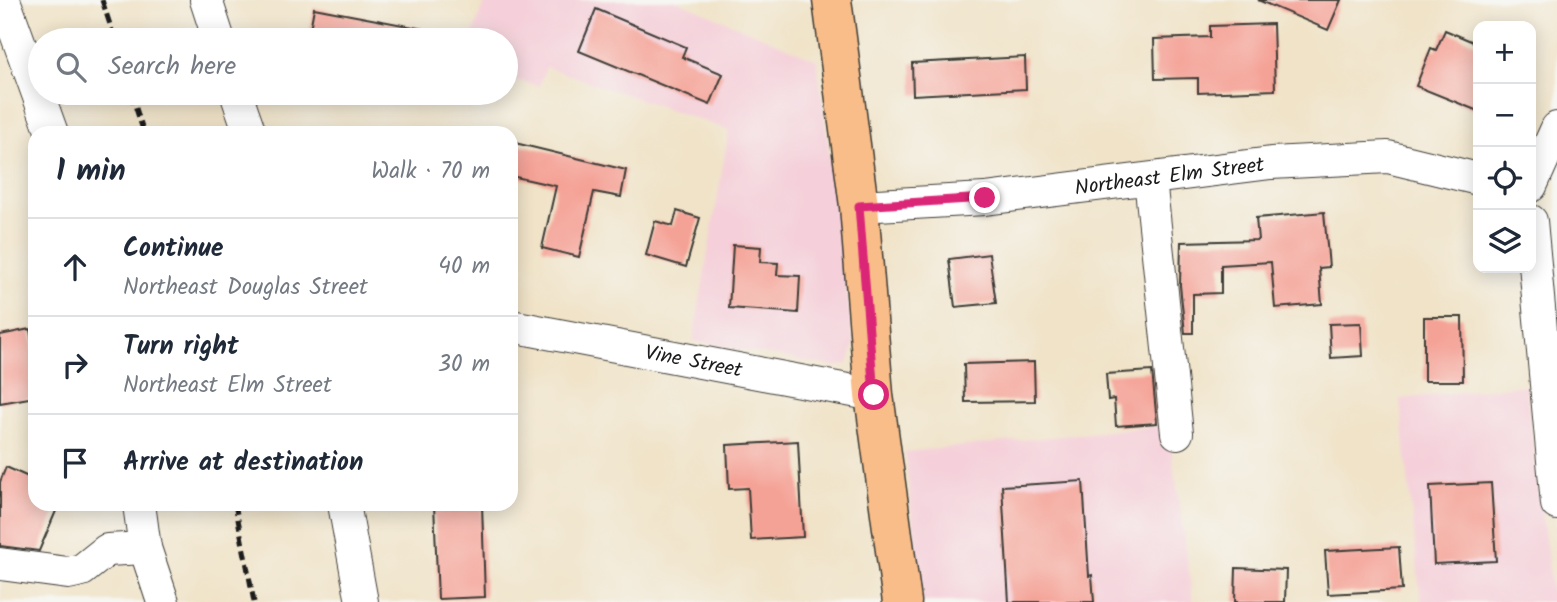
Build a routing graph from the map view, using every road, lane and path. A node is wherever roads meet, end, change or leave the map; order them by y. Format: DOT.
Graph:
graph roads {
  1 [pos="4,0"];
  2 [pos="206,0"];
  3 [pos="832,0"];
  4 [pos="215,28"];
  5 [pos="28,66"];
  6 [pos="42,105"];
  7 [pos="240,105"];
  8 [pos="49,126"];
  9 [pos="248,126"];
  10 [pos="1557,128"];
  11 [pos="1536,175"];
  12 [pos="1473,178"];
  13 [pos="1150,179"];
  14 [pos="859,206"];
  15 [pos="1536,273"];
  16 [pos="518,327"];
  17 [pos="874,395"];
  18 [pos="1177,433"];
  19 [pos="1557,504"];
  20 [pos="140,511"];
  21 [pos="345,511"];
  22 [pos="145,548"];
  23 [pos="0,564"];
  24 [pos="146,602"];
  25 [pos="163,602"];
  26 [pos="362,602"];
  27 [pos="902,602"];
  1 -- 5 [label="street"];
  2 -- 4 [label="street"];
  3 -- 14 [label="main road"];
  6 -- 8 [label="street"];
  7 -- 9 [label="street"];
  10 -- 11 [label="street"];
  12 -- 13 [label="street, Northeast Elm Street"];
  13 -- 14 [label="street, Northeast Elm Street"];
  13 -- 18 [label="street"];
  14 -- 17 [label="main road"];
  15 -- 19 [label="street"];
  16 -- 17 [label="street, Vine Street"];
  17 -- 27 [label="main road"];
  20 -- 22 [label="street"];
  21 -- 26 [label="street"];
  22 -- 23 [label="street"];
  22 -- 24 [label="street"];
  22 -- 25 [label="street"];
}
